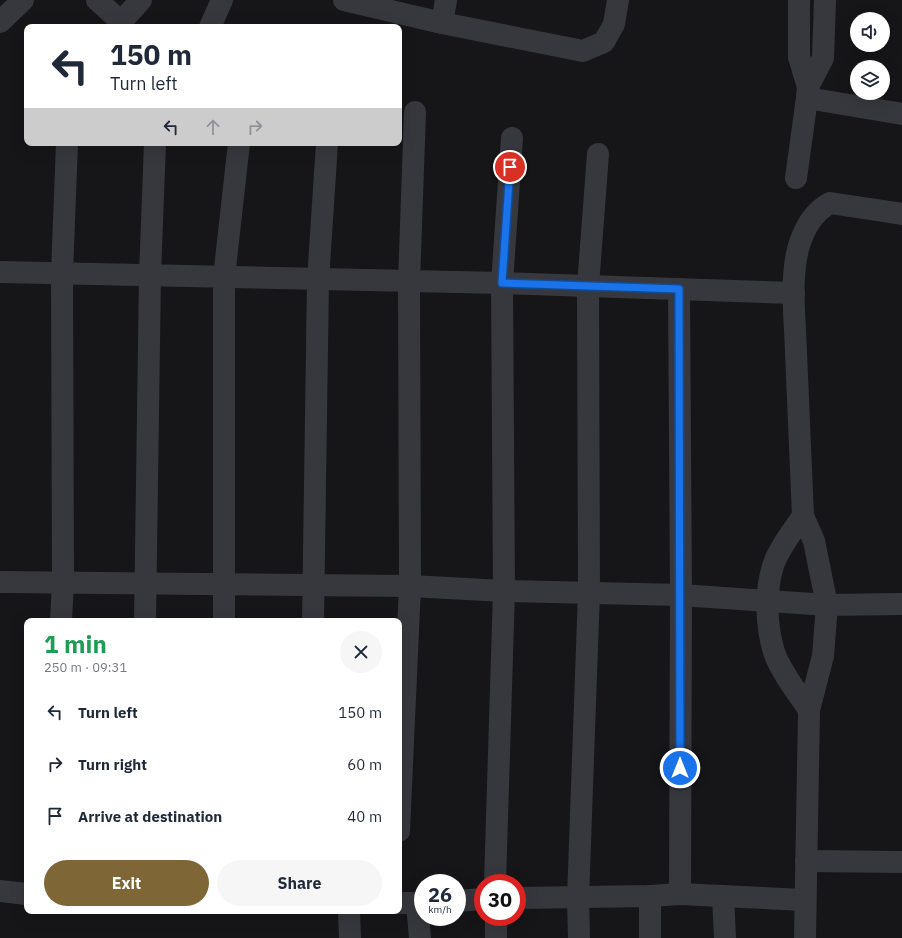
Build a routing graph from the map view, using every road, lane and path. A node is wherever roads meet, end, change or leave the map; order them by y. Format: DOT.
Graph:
graph roads {
  1 [pos="23,0"];
  2 [pos="97,0"];
  3 [pos="142,0"];
  4 [pos="222,0"];
  5 [pos="344,0"];
  6 [pos="446,0"];
  7 [pos="618,0"];
  8 [pos="799,0"];
  9 [pos="825,0"];
  10 [pos="0,22"];
  11 [pos="442,23"];
  12 [pos="211,24"];
  13 [pos="808,92"];
  14 [pos="415,112"];
  15 [pos="902,114"];
  16 [pos="512,138"];
  17 [pos="67,146"];
  18 [pos="155,146"];
  19 [pos="239,146"];
  20 [pos="327,146"];
  21 [pos="598,154"];
  22 [pos="796,178"];
  23 [pos="902,214"];
  24 [pos="0,272"];
  25 [pos="62,273"];
  26 [pos="150,275"];
  27 [pos="224,277"];
  28 [pos="318,280"];
  29 [pos="409,282"];
  30 [pos="502,283"];
  31 [pos="588,286"];
  32 [pos="679,289"];
  33 [pos="794,293"];
  34 [pos="803,516"];
  35 [pos="63,581"];
  36 [pos="0,582"];
  37 [pos="146,583"];
  38 [pos="224,583"];
  39 [pos="313,584"];
  40 [pos="410,586"];
  41 [pos="504,591"];
  42 [pos="589,592"];
  43 [pos="681,595"];
  44 [pos="768,599"];
  45 [pos="902,604"];
  46 [pos="827,605"];
  47 [pos="61,618"];
  48 [pos="145,618"];
  49 [pos="224,618"];
  50 [pos="313,618"];
  51 [pos="809,710"];
  52 [pos="402,764"];
  53 [pos="806,861"];
  54 [pos="902,862"];
  55 [pos="495,874"];
  56 [pos="0,892"];
  57 [pos="24,894"];
  58 [pos="680,894"];
  59 [pos="650,896"];
  60 [pos="723,896"];
  61 [pos="526,898"];
  62 [pos="578,898"];
  63 [pos="805,900"];
  64 [pos="413,903"];
  65 [pos="349,914"];
  66 [pos="496,926"];
  67 [pos="350,938"];
  68 [pos="420,938"];
  69 [pos="496,938"];
  70 [pos="579,938"];
  71 [pos="650,938"];
  72 [pos="724,938"];
  73 [pos="805,938"];
  1 -- 10 [label="street"];
  2 -- 3 [label="street"];
  4 -- 12 [label="street"];
  5 -- 11 [label="street"];
  6 -- 11 [label="street"];
  7 -- 11 [label="street"];
  8 -- 13 [label="street"];
  9 -- 13 [label="street"];
  13 -- 15 [label="street"];
  13 -- 22 [label="street"];
  14 -- 29 [label="street"];
  16 -- 30 [label="street"];
  17 -- 25 [label="street"];
  18 -- 26 [label="street"];
  19 -- 27 [label="street"];
  20 -- 28 [label="street"];
  21 -- 31 [label="street"];
  23 -- 33 [label="street"];
  24 -- 25 [label="street"];
  25 -- 26 [label="street"];
  25 -- 35 [label="street"];
  26 -- 27 [label="street"];
  26 -- 37 [label="street"];
  27 -- 28 [label="street"];
  27 -- 38 [label="street"];
  28 -- 29 [label="street"];
  28 -- 39 [label="street"];
  29 -- 30 [label="street"];
  29 -- 40 [label="street"];
  30 -- 31 [label="street"];
  30 -- 41 [label="street"];
  31 -- 32 [label="street"];
  31 -- 42 [label="street"];
  32 -- 33 [label="street"];
  32 -- 43 [label="street"];
  33 -- 34 [label="street"];
  34 -- 44 [label="street"];
  34 -- 46 [label="street"];
  35 -- 36 [label="street"];
  35 -- 37 [label="street"];
  35 -- 47 [label="street"];
  37 -- 38 [label="street"];
  37 -- 48 [label="street"];
  38 -- 39 [label="street"];
  38 -- 49 [label="street"];
  39 -- 40 [label="street"];
  39 -- 50 [label="street"];
  40 -- 41 [label="street"];
  40 -- 52 [label="street"];
  41 -- 42 [label="street"];
  41 -- 55 [label="street"];
  42 -- 43 [label="street"];
  42 -- 62 [label="street"];
  43 -- 44 [label="street"];
  43 -- 58 [label="street"];
  44 -- 46 [label="street"];
  44 -- 51 [label="street"];
  45 -- 46 [label="street"];
  46 -- 51 [label="street"];
  51 -- 53 [label="street"];
  53 -- 54 [label="street"];
  53 -- 63 [label="street"];
  56 -- 57 [label="street"];
  58 -- 59 [label="street"];
  58 -- 60 [label="street"];
  59 -- 62 [label="street"];
  59 -- 71 [label="street"];
  60 -- 63 [label="street"];
  60 -- 72 [label="street"];
  61 -- 62 [label="street"];
  62 -- 70 [label="street"];
  63 -- 73 [label="street"];
  64 -- 68 [label="street"];
  65 -- 67 [label="street"];
  66 -- 69 [label="street"];
}
